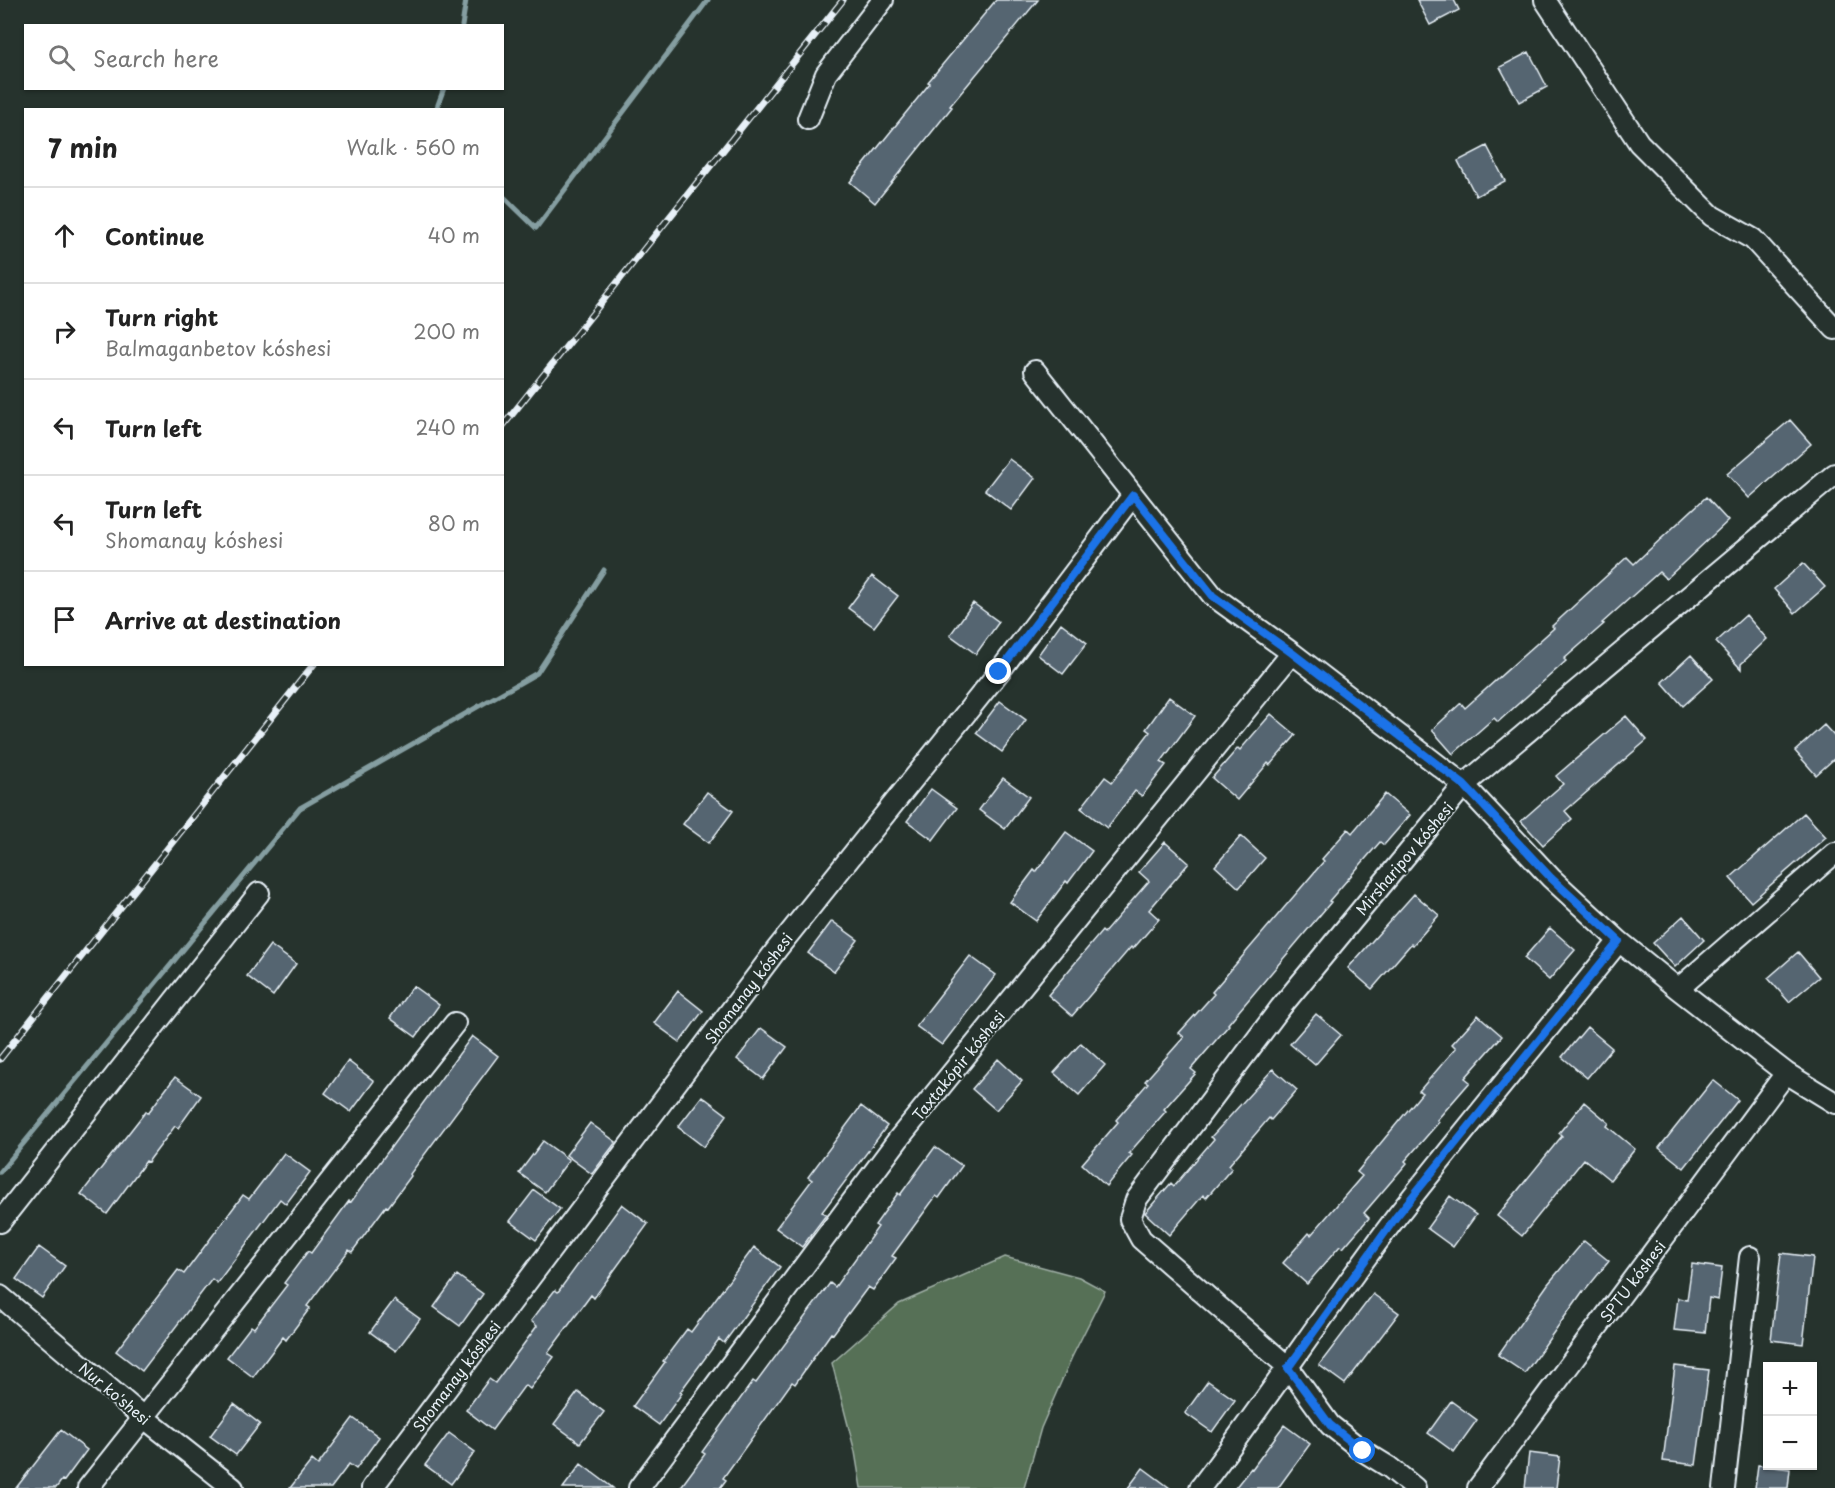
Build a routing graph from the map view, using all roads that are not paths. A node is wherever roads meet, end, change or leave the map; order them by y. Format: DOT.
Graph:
graph roads {
  1 [pos="884,0"];
  2 [pos="1545,0"];
  3 [pos="808,119"];
  4 [pos="1835,329"];
  5 [pos="1035,370"];
  6 [pos="1835,474"];
  7 [pos="1133,495"];
  8 [pos="1292,653"];
  9 [pos="1464,785"];
  10 [pos="1835,853"];
  11 [pos="259,893"];
  12 [pos="1619,941"];
  13 [pos="1678,989"];
  14 [pos="455,1023"];
  15 [pos="1786,1073"];
  16 [pos="1835,1103"];
  17 [pos="0,1222"];
  18 [pos="1750,1257"];
  19 [pos="0,1296"];
  20 [pos="1288,1368"];
  21 [pos="143,1417"];
  22 [pos="88,1488"];
  23 [pos="233,1488"];
  24 [pos="372,1488"];
  25 [pos="639,1488"];
  26 [pos="1200,1488"];
  27 [pos="1415,1488"];
  28 [pos="1478,1488"];
  29 [pos="1724,1488"];
  1 -- 3 [label="street"];
  2 -- 4 [label="street"];
  5 -- 7 [label="street"];
  6 -- 9 [label="street, Mirsharipov kóshesi"];
  7 -- 8 [label="street"];
  7 -- 24 [label="street, Shomanay kóshesi"];
  8 -- 9 [label="street"];
  8 -- 25 [label="street, Taxtakópir kóshesi"];
  9 -- 12 [label="street"];
  9 -- 20 [label="street, Mirsharipov kóshesi"];
  10 -- 13 [label="street"];
  11 -- 17 [label="street"];
  12 -- 13 [label="street"];
  12 -- 20 [label="street"];
  13 -- 15 [label="street"];
  14 -- 21 [label="street"];
  15 -- 16 [label="street"];
  15 -- 28 [label="street, SPTU kóshesi"];
  18 -- 29 [label="street"];
  19 -- 21 [label="street, Nur ko'shesi"];
  20 -- 26 [label="street"];
  20 -- 27 [label="street"];
  21 -- 22 [label="street"];
  21 -- 23 [label="street, Nur ko'shesi"];
}
